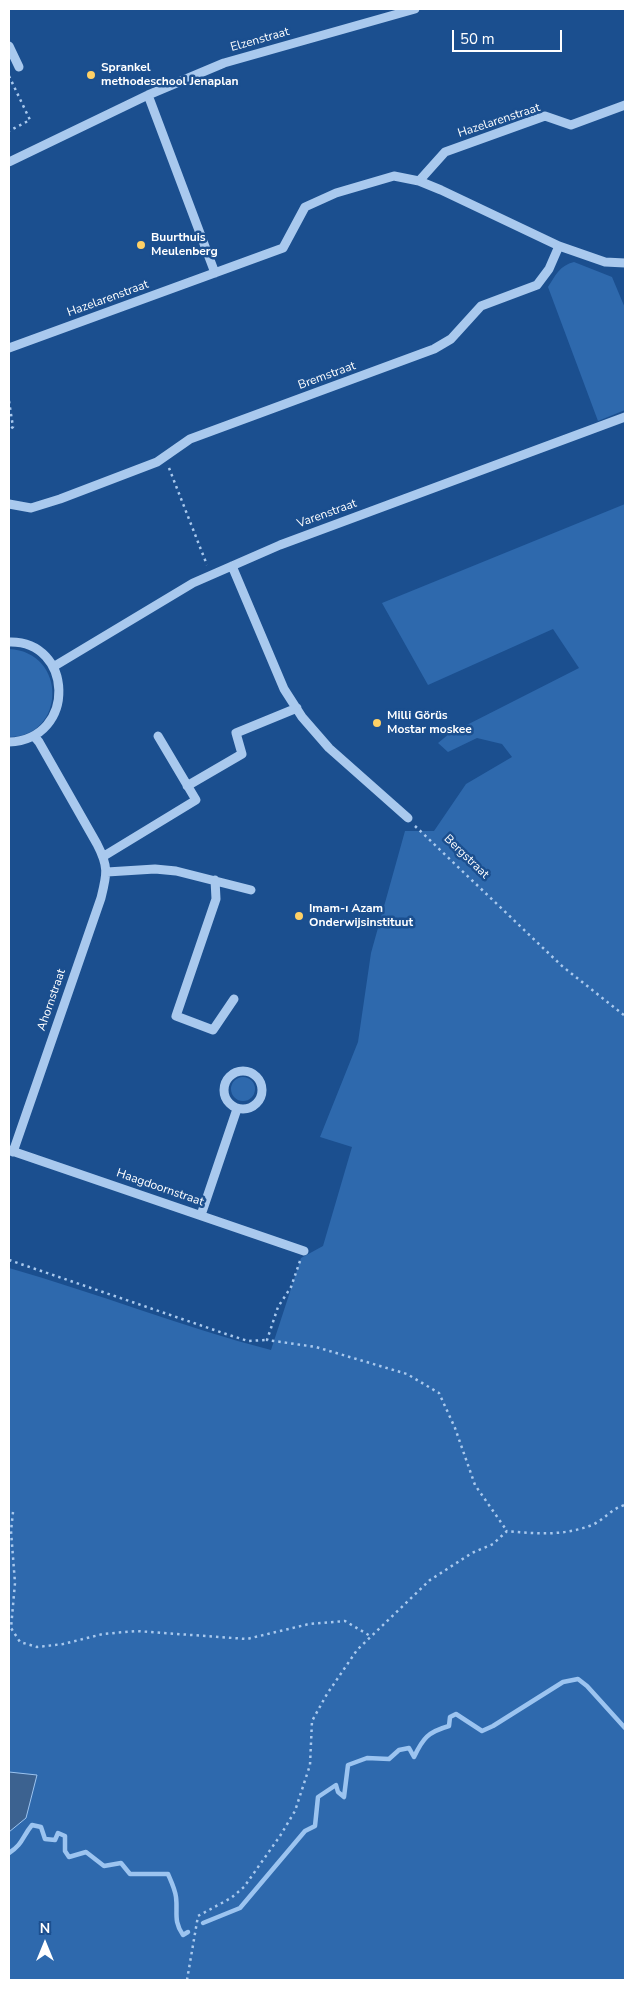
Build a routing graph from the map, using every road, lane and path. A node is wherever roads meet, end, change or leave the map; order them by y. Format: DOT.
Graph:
graph roads {
  1 [pos="415,9"];
  2 [pos="9,46"];
  3 [pos="19,66"];
  4 [pos="9,76"];
  5 [pos="10,83"];
  6 [pos="148,95"];
  7 [pos="625,105"];
  8 [pos="9,125"];
  9 [pos="10,130"];
  10 [pos="9,162"];
  11 [pos="419,181"];
  12 [pos="559,246"];
  13 [pos="625,263"];
  14 [pos="216,273"];
  15 [pos="9,348"];
  16 [pos="9,401"];
  17 [pos="625,417"];
  18 [pos="9,430"];
  19 [pos="164,457"];
  20 [pos="9,504"];
  21 [pos="232,566"];
  22 [pos="211,575"];
  23 [pos="9,642"];
  24 [pos="53,667"];
  25 [pos="297,708"];
  26 [pos="34,736"];
  27 [pos="158,736"];
  28 [pos="9,742"];
  29 [pos="187,786"];
  30 [pos="408,818"];
  31 [pos="104,856"];
  32 [pos="107,872"];
  33 [pos="215,880"];
  34 [pos="251,890"];
  35 [pos="234,999"];
  36 [pos="625,1016"];
  37 [pos="237,1109"];
  38 [pos="11,1151"];
  39 [pos="201,1215"];
  40 [pos="304,1250"];
  41 [pos="9,1260"];
  42 [pos="267,1340"];
  43 [pos="625,1505"];
  44 [pos="13,1512"];
  45 [pos="507,1531"];
  46 [pos="372,1637"];
  47 [pos="187,1980"];
  1 -- 6 [label="street, Elzenstraat"];
  2 -- 3 [label="street"];
  4 -- 5 [label="path"];
  5 -- 9 [label="path"];
  6 -- 10 [label="street, Elzenstraat"];
  6 -- 14 [label="street"];
  7 -- 11 [label="street, Hazelarenstraat"];
  8 -- 9 [label="path"];
  11 -- 12 [label="street, Hazelarenstraat"];
  11 -- 14 [label="street, Hazelarenstraat"];
  12 -- 13 [label="street"];
  12 -- 19 [label="street, Bremstraat"];
  14 -- 15 [label="street, Hazelarenstraat"];
  16 -- 18 [label="path"];
  17 -- 21 [label="street, Varenstraat"];
  19 -- 20 [label="street, Bremstraat"];
  19 -- 22 [label="path"];
  21 -- 22 [label="street, Varenstraat"];
  21 -- 25 [label="street"];
  22 -- 24 [label="street, Varenstraat"];
  23 -- 24 [label="street"];
  24 -- 26 [label="street"];
  25 -- 29 [label="street"];
  25 -- 30 [label="street"];
  26 -- 28 [label="street"];
  26 -- 31 [label="street, Ahornstraat"];
  27 -- 29 [label="street"];
  29 -- 31 [label="street"];
  30 -- 36 [label="path, Bergstraat"];
  31 -- 32 [label="street, Ahornstraat"];
  32 -- 33 [label="street"];
  32 -- 38 [label="street, Ahornstraat"];
  33 -- 34 [label="street"];
  33 -- 35 [label="street"];
  37 -- 37 [label="street"];
  37 -- 39 [label="street"];
  38 -- 39 [label="street, Haagdoornstraat"];
  39 -- 40 [label="street, Haagdoornstraat"];
  40 -- 42 [label="path"];
  41 -- 42 [label="path"];
  42 -- 45 [label="path"];
  43 -- 45 [label="path"];
  44 -- 46 [label="path"];
  45 -- 46 [label="path"];
  46 -- 47 [label="path"];
}
